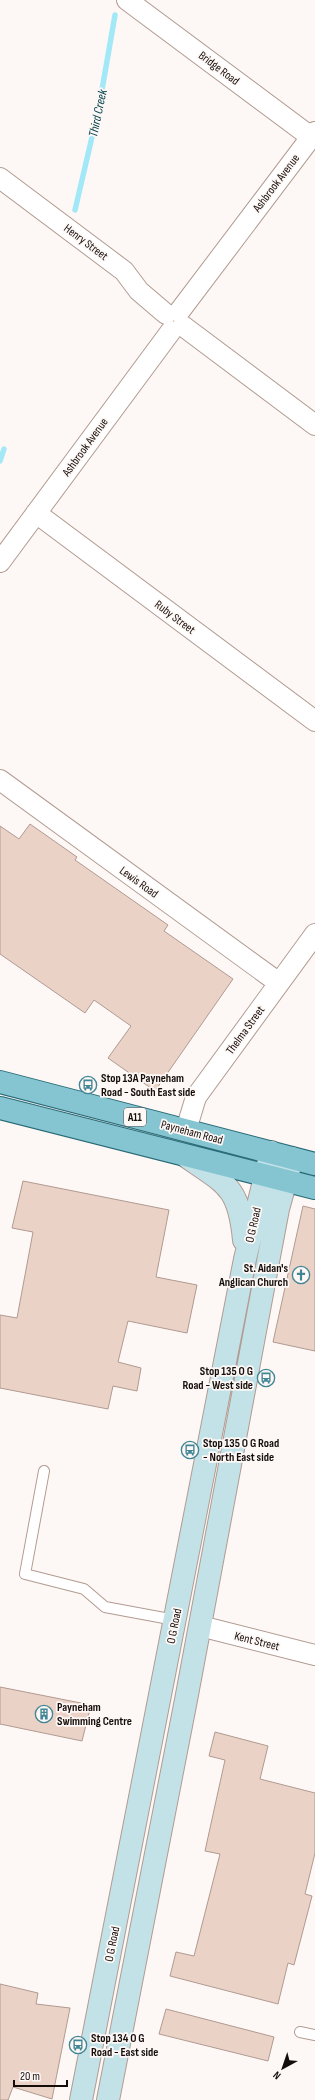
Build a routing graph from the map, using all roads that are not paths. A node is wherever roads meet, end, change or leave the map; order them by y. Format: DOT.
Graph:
graph roads {
  1 [pos="127,0"];
  2 [pos="313,134"];
  3 [pos="0,178"];
  4 [pos="175,321"];
  5 [pos="315,425"];
  6 [pos="36,513"];
  7 [pos="0,562"];
  8 [pos="315,721"];
  9 [pos="0,780"];
  10 [pos="315,934"];
  11 [pos="278,983"];
  12 [pos="0,1082"];
  13 [pos="0,1108"];
  14 [pos="186,1130"];
  15 [pos="271,1152"];
  16 [pos="184,1155"];
  17 [pos="292,1158"];
  18 [pos="315,1164"];
  19 [pos="265,1176"];
  20 [pos="286,1181"];
  21 [pos="315,1188"];
  22 [pos="245,1259"];
  23 [pos="44,1471"];
  24 [pos="175,1620"];
  25 [pos="200,1626"];
  26 [pos="315,1655"];
  27 [pos="300,2032"];
  28 [pos="315,2035"];
  29 [pos="81,2100"];
  30 [pos="108,2100"];
  1 -- 2 [label="street, Bridge Road"];
  2 -- 4 [label="street, Ashbrook Avenue"];
  3 -- 4 [label="street, Henry Street"];
  4 -- 5 [label="street, Henry Street"];
  4 -- 6 [label="street, Ashbrook Avenue"];
  6 -- 7 [label="street, Ashbrook Avenue"];
  6 -- 8 [label="street, Ruby Street"];
  9 -- 11 [label="street, Lewis Road"];
  10 -- 11 [label="street, Thelma Street"];
  11 -- 14 [label="street, Thelma Street"];
  12 -- 14 [label="main road, Payneham Road / A11"];
  13 -- 16 [label="main road, Payneham Road / A11"];
  14 -- 15 [label="main road, Payneham Road / A11"];
  15 -- 17 [label="main road, Payneham Road / A11"];
  15 -- 19 [label="main road, O G Road"];
  16 -- 19 [label="main road, Payneham Road / A11"];
  16 -- 22 [label="main road"];
  17 -- 18 [label="main road, Payneham Road / A11"];
  17 -- 20 [label="main road, O G Road"];
  19 -- 20 [label="main road, Payneham Road / A11"];
  19 -- 22 [label="main road, O G Road"];
  20 -- 21 [label="main road, Payneham Road / A11"];
  20 -- 25 [label="main road, O G Road"];
  22 -- 24 [label="main road, O G Road"];
  23 -- 24 [label="lane"];
  24 -- 25 [label="main road"];
  24 -- 29 [label="main road, O G Road"];
  25 -- 26 [label="street, Kent Street"];
  25 -- 30 [label="main road, O G Road"];
  27 -- 28 [label="lane"];
}
